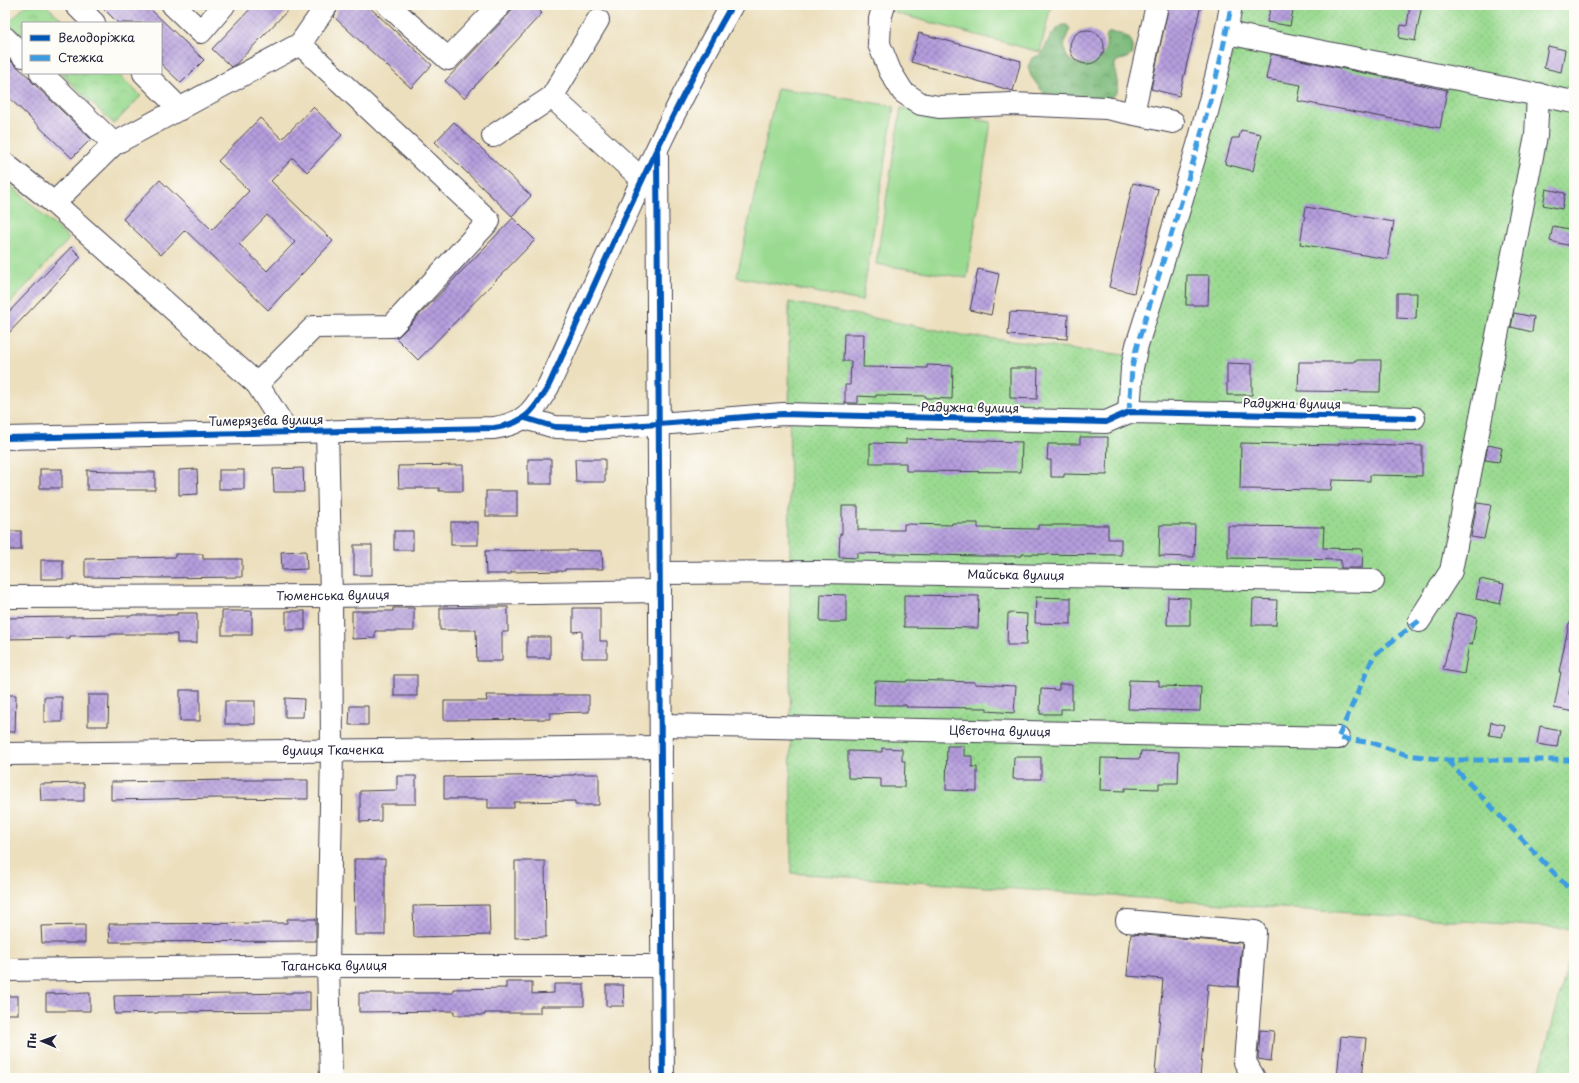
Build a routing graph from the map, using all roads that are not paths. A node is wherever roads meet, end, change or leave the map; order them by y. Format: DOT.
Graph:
graph roads {
  1 [pos="76,5"];
  2 [pos="173,5"];
  3 [pos="224,5"];
  4 [pos="327,5"];
  5 [pos="388,5"];
  6 [pos="500,5"];
  7 [pos="732,5"];
  8 [pos="884,5"];
  9 [pos="1157,5"];
  10 [pos="1231,5"];
  11 [pos="598,20"];
  12 [pos="93,22"];
  13 [pos="1226,33"];
  14 [pos="5,38"];
  15 [pos="300,44"];
  16 [pos="22,55"];
  17 [pos="42,74"];
  18 [pos="145,74"];
  19 [pos="1538,94"];
  20 [pos="552,97"];
  21 [pos="1574,102"];
  22 [pos="180,109"];
  23 [pos="1133,114"];
  24 [pos="1173,122"];
  25 [pos="493,136"];
  26 [pos="114,144"];
  27 [pos="657,150"];
  28 [pos="5,164"];
  29 [pos="643,180"];
  30 [pos="54,203"];
  31 [pos="257,384"];
  32 [pos="1129,412"];
  33 [pos="525,418"];
  34 [pos="1414,418"];
  35 [pos="659,424"];
  36 [pos="287,431"];
  37 [pos="327,432"];
  38 [pos="5,438"];
  39 [pos="1373,581"];
  40 [pos="660,582"];
  41 [pos="331,596"];
  42 [pos="5,597"];
  43 [pos="1419,621"];
  44 [pos="661,725"];
  45 [pos="1338,738"];
  46 [pos="661,747"];
  47 [pos="332,751"];
  48 [pos="5,754"];
  49 [pos="1127,921"];
  50 [pos="328,966"];
  51 [pos="662,966"];
  52 [pos="5,970"];
  53 [pos="331,1078"];
  54 [pos="663,1078"];
  55 [pos="1254,1078"];
  1 -- 12 [label="street"];
  2 -- 3 [label="street"];
  4 -- 15 [label="street"];
  5 -- 6 [label="street"];
  7 -- 27 [label="street"];
  8 -- 23 [label="street"];
  9 -- 23 [label="street"];
  10 -- 13 [label="street"];
  11 -- 20 [label="street"];
  13 -- 19 [label="street"];
  13 -- 32 [label="street"];
  14 -- 16 [label="street"];
  15 -- 22 [label="street"];
  15 -- 31 [label="street"];
  17 -- 26 [label="street"];
  18 -- 22 [label="street"];
  19 -- 21 [label="street"];
  19 -- 43 [label="street"];
  20 -- 25 [label="street"];
  20 -- 29 [label="street"];
  22 -- 26 [label="street"];
  23 -- 24 [label="street"];
  26 -- 30 [label="street"];
  27 -- 29 [label="street"];
  27 -- 35 [label="street"];
  28 -- 30 [label="street"];
  29 -- 33 [label="street"];
  30 -- 31 [label="street"];
  31 -- 36 [label="street"];
  32 -- 34 [label="street, Радужна вулиця"];
  32 -- 35 [label="street, Радужна вулиця"];
  33 -- 35 [label="street, Радужна вулиця"];
  33 -- 37 [label="street, Тимерязєва вулиця"];
  35 -- 40 [label="street"];
  36 -- 37 [label="street, Тимерязєва вулиця"];
  36 -- 38 [label="street, Тимерязєва вулиця"];
  37 -- 41 [label="street"];
  39 -- 40 [label="street, Майська вулиця"];
  40 -- 41 [label="street, Тюменська вулиця"];
  40 -- 44 [label="street"];
  41 -- 42 [label="street, Тюменська вулиця"];
  41 -- 47 [label="street"];
  44 -- 45 [label="street, Цвєточна вулиця"];
  44 -- 46 [label="street"];
  46 -- 47 [label="street, вулиця Ткаченка"];
  46 -- 51 [label="street"];
  47 -- 48 [label="street, вулиця Ткаченка"];
  47 -- 50 [label="street"];
  49 -- 55 [label="street"];
  50 -- 51 [label="street, Таганська вулиця"];
  50 -- 52 [label="street, Таганська вулиця"];
  50 -- 53 [label="street"];
  51 -- 54 [label="street"];
}
